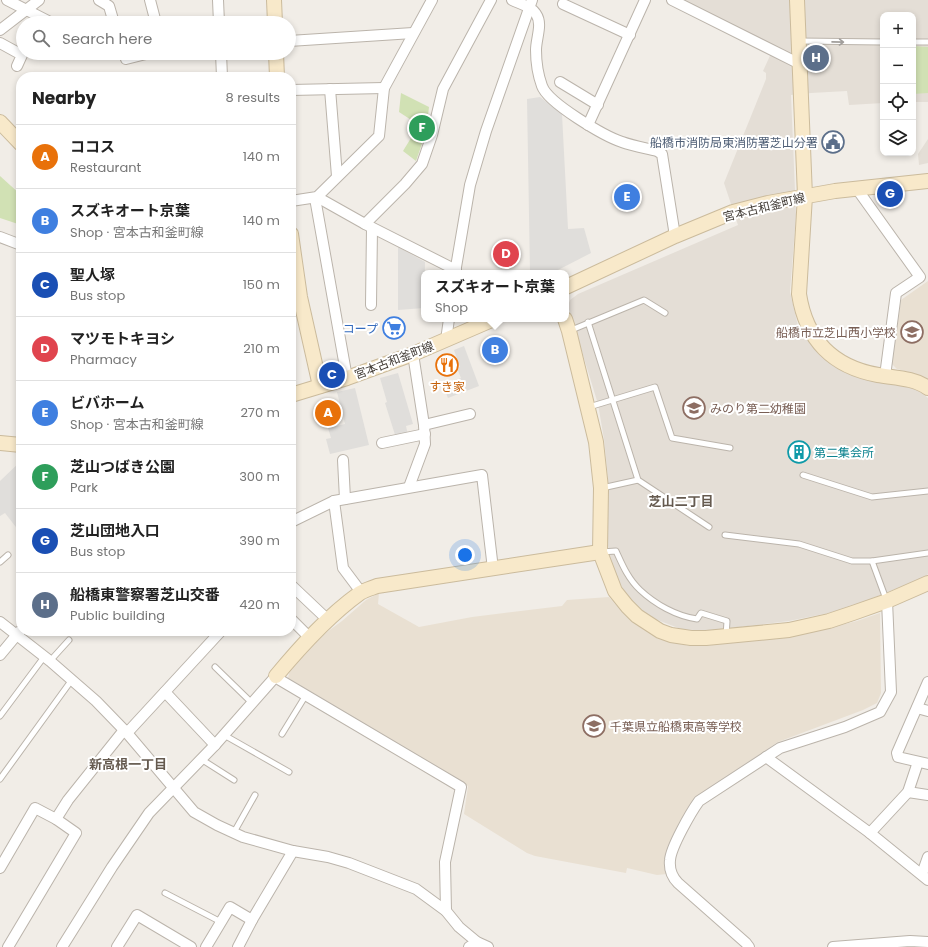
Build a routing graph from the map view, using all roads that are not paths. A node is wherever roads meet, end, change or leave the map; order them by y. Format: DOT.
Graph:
graph roads {
  1 [pos="7,0"];
  2 [pos="39,0"];
  3 [pos="99,0"];
  4 [pos="150,0"];
  5 [pos="218,0"];
  6 [pos="274,0"];
  7 [pos="432,0"];
  8 [pos="491,0"];
  9 [pos="512,0"];
  10 [pos="646,0"];
  11 [pos="672,0"];
  12 [pos="797,0"];
  13 [pos="531,4"];
  14 [pos="563,4"];
  15 [pos="27,10"];
  16 [pos="19,16"];
  17 [pos="39,16"];
  18 [pos="112,16"];
  19 [pos="154,16"];
  20 [pos="219,16"];
  21 [pos="275,16"];
  22 [pos="16,18"];
  23 [pos="0,30"];
  24 [pos="413,33"];
  25 [pos="630,34"];
  26 [pos="296,41"];
  27 [pos="799,41"];
  28 [pos="880,42"];
  29 [pos="916,42"];
  30 [pos="928,42"];
  31 [pos="0,43"];
  32 [pos="16,52"];
  33 [pos="20,60"];
  34 [pos="221,60"];
  35 [pos="276,60"];
  36 [pos="800,64"];
  37 [pos="17,66"];
  38 [pos="222,72"];
  39 [pos="276,72"];
  40 [pos="560,82"];
  41 [pos="384,88"];
  42 [pos="330,89"];
  43 [pos="296,90"];
  44 [pos="598,105"];
  45 [pos="0,122"];
  46 [pos="588,125"];
  47 [pos="16,139"];
  48 [pos="337,176"];
  49 [pos="928,181"];
  50 [pos="857,189"];
  51 [pos="805,196"];
  52 [pos="316,197"];
  53 [pos="296,200"];
  54 [pos="369,226"];
  55 [pos="675,236"];
  56 [pos="0,237"];
  57 [pos="16,243"];
  58 [pos="454,270"];
  59 [pos="456,270"];
  60 [pos="569,286"];
  61 [pos="296,298"];
  62 [pos="371,305"];
  63 [pos="665,313"];
  64 [pos="449,322"];
  65 [pos="487,322"];
  66 [pos="588,322"];
  67 [pos="567,325"];
  68 [pos="446,340"];
  69 [pos="413,354"];
  70 [pos="885,376"];
  71 [pos="347,378"];
  72 [pos="320,386"];
  73 [pos="928,388"];
  74 [pos="296,393"];
  75 [pos="613,400"];
  76 [pos="588,407"];
  77 [pos="470,414"];
  78 [pos="424,429"];
  79 [pos="0,443"];
  80 [pos="382,443"];
  81 [pos="16,445"];
  82 [pos="730,448"];
  83 [pos="343,460"];
  84 [pos="803,475"];
  85 [pos="638,480"];
  86 [pos="409,487"];
  87 [pos="601,488"];
  88 [pos="928,490"];
  89 [pos="345,499"];
  90 [pos="334,501"];
  91 [pos="296,520"];
  92 [pos="709,527"];
  93 [pos="726,536"];
  94 [pos="600,552"];
  95 [pos="928,553"];
  96 [pos="8,555"];
  97 [pos="872,561"];
  98 [pos="0,562"];
  99 [pos="493,568"];
  100 [pos="928,583"];
  101 [pos="296,590"];
  102 [pos="361,592"];
  103 [pos="887,601"];
  104 [pos="328,620"];
  105 [pos="0,622"];
  106 [pos="296,625"];
  107 [pos="16,630"];
  108 [pos="16,636"];
  109 [pos="23,636"];
  110 [pos="216,636"];
  111 [pos="726,636"];
  112 [pos="309,637"];
  113 [pos="69,640"];
  114 [pos="0,655"];
  115 [pos="47,659"];
  116 [pos="215,668"];
  117 [pos="276,676"];
  118 [pos="71,681"];
  119 [pos="928,682"];
  120 [pos="165,692"];
  121 [pos="306,696"];
  122 [pos="252,703"];
  123 [pos="917,708"];
  124 [pos="928,711"];
  125 [pos="0,716"];
  126 [pos="125,732"];
  127 [pos="282,734"];
  128 [pos="223,735"];
  129 [pos="215,745"];
  130 [pos="766,757"];
  131 [pos="201,759"];
  132 [pos="923,763"];
  133 [pos="289,772"];
  134 [pos="0,779"];
  135 [pos="234,780"];
  136 [pos="174,789"];
  137 [pos="908,792"];
  138 [pos="255,795"];
  139 [pos="928,795"];
  140 [pos="56,819"];
  141 [pos="870,833"];
  142 [pos="233,834"];
  143 [pos="293,851"];
  144 [pos="928,857"];
  145 [pos="0,868"];
  146 [pos="925,877"];
  147 [pos="165,893"];
  148 [pos="446,911"];
  149 [pos="252,920"];
  150 [pos="221,922"];
  151 [pos="928,942"];
  152 [pos="473,945"];
  153 [pos="8,947"];
  154 [pos="62,947"];
  155 [pos="117,947"];
  156 [pos="191,947"];
  157 [pos="206,947"];
  158 [pos="238,947"];
  159 [pos="488,947"];
  160 [pos="748,947"];
  161 [pos="833,947"];
  1 -- 15 [label="street"];
  2 -- 15 [label="street"];
  3 -- 18 [label="street"];
  4 -- 19 [label="street"];
  5 -- 20 [label="street"];
  6 -- 21 [label="street"];
  7 -- 24 [label="street"];
  8 -- 54 [label="street"];
  9 -- 13 [label="street"];
  10 -- 25 [label="street"];
  11 -- 36 [label="street"];
  12 -- 27 [label="street"];
  13 -- 46 [label="street"];
  13 -- 59 [label="street"];
  14 -- 25 [label="street"];
  15 -- 16 [label="street"];
  15 -- 17 [label="street"];
  22 -- 23 [label="street"];
  24 -- 26 [label="street"];
  24 -- 41 [label="street"];
  25 -- 44 [label="street"];
  27 -- 28 [label="lane, one-way"];
  27 -- 36 [label="street"];
  29 -- 30 [label="lane"];
  31 -- 32 [label="street"];
  33 -- 37 [label="street"];
  34 -- 38 [label="street"];
  35 -- 39 [label="street"];
  36 -- 51 [label="street"];
  40 -- 44 [label="street"];
  41 -- 42 [label="street"];
  41 -- 48 [label="street"];
  42 -- 43 [label="street"];
  42 -- 48 [label="street"];
  44 -- 46 [label="street"];
  45 -- 47 [label="street"];
  46 -- 55 [label="street"];
  48 -- 52 [label="street"];
  49 -- 50 [label="street, 宮本古和釜町線"];
  50 -- 51 [label="street, 宮本古和釜町線"];
  50 -- 70 [label="street"];
  51 -- 55 [label="street, 宮本古和釜町線"];
  51 -- 70 [label="street"];
  52 -- 53 [label="street"];
  52 -- 54 [label="street"];
  52 -- 71 [label="street"];
  54 -- 58 [label="street"];
  54 -- 62 [label="street"];
  55 -- 60 [label="street, 宮本古和釜町線"];
  56 -- 57 [label="street"];
  61 -- 72 [label="street"];
  63 -- 66 [label="lane"];
  64 -- 68 [label="street"];
  65 -- 68 [label="street, 宮本古和釜町線"];
  66 -- 67 [label="lane"];
  66 -- 75 [label="lane"];
  67 -- 76 [label="street"];
  68 -- 69 [label="street, 宮本古和釜町線"];
  69 -- 71 [label="street, 宮本古和釜町線"];
  69 -- 78 [label="street"];
  70 -- 73 [label="street"];
  71 -- 72 [label="street, 宮本古和釜町線"];
  72 -- 74 [label="street, 宮本古和釜町線"];
  75 -- 76 [label="lane"];
  75 -- 82 [label="lane"];
  75 -- 85 [label="lane"];
  76 -- 87 [label="street"];
  77 -- 78 [label="street"];
  78 -- 80 [label="street"];
  78 -- 86 [label="street"];
  79 -- 81 [label="street"];
  83 -- 89 [label="street"];
  84 -- 88 [label="lane"];
  85 -- 87 [label="lane"];
  85 -- 92 [label="lane"];
  86 -- 89 [label="street"];
  86 -- 99 [label="street"];
  87 -- 94 [label="street"];
  89 -- 90 [label="street"];
  90 -- 91 [label="street"];
  90 -- 102 [label="street"];
  93 -- 97 [label="lane"];
  94 -- 99 [label="street"];
  94 -- 111 [label="street"];
  94 -- 111 [label="lane"];
  95 -- 97 [label="lane"];
  96 -- 98 [label="lane"];
  97 -- 103 [label="lane"];
  99 -- 102 [label="street"];
  100 -- 103 [label="street"];
  101 -- 104 [label="street"];
  102 -- 104 [label="street"];
  103 -- 111 [label="street"];
  103 -- 130 [label="street"];
  104 -- 112 [label="street"];
  105 -- 107 [label="street"];
  106 -- 112 [label="street"];
  108 -- 114 [label="street"];
  109 -- 115 [label="street"];
  110 -- 120 [label="street"];
  112 -- 117 [label="street"];
  113 -- 115 [label="lane"];
  115 -- 118 [label="street"];
  115 -- 125 [label="lane"];
  116 -- 122 [label="lane"];
  117 -- 121 [label="street"];
  117 -- 122 [label="street"];
  118 -- 126 [label="street"];
  118 -- 134 [label="lane"];
  119 -- 123 [label="street"];
  120 -- 126 [label="street"];
  120 -- 129 [label="street"];
  121 -- 127 [label="lane"];
  121 -- 148 [label="street"];
  122 -- 128 [label="street"];
  123 -- 124 [label="street"];
  123 -- 132 [label="street"];
  126 -- 136 [label="street"];
  126 -- 140 [label="street"];
  128 -- 129 [label="street"];
  128 -- 133 [label="lane"];
  129 -- 131 [label="street"];
  130 -- 141 [label="street"];
  130 -- 160 [label="street"];
  131 -- 135 [label="lane"];
  131 -- 136 [label="street"];
  132 -- 137 [label="street"];
  136 -- 142 [label="street"];
  136 -- 154 [label="street"];
  137 -- 139 [label="street"];
  137 -- 141 [label="street"];
  138 -- 142 [label="lane"];
  140 -- 145 [label="street"];
  140 -- 153 [label="street"];
  141 -- 146 [label="street"];
  142 -- 143 [label="street"];
  143 -- 148 [label="street"];
  143 -- 149 [label="street"];
  144 -- 146 [label="street"];
  147 -- 150 [label="lane"];
  148 -- 152 [label="street"];
  149 -- 150 [label="street"];
  149 -- 158 [label="street"];
  150 -- 157 [label="street"];
  151 -- 161 [label="street"];
  152 -- 159 [label="street"];
  155 -- 156 [label="street"];
}
